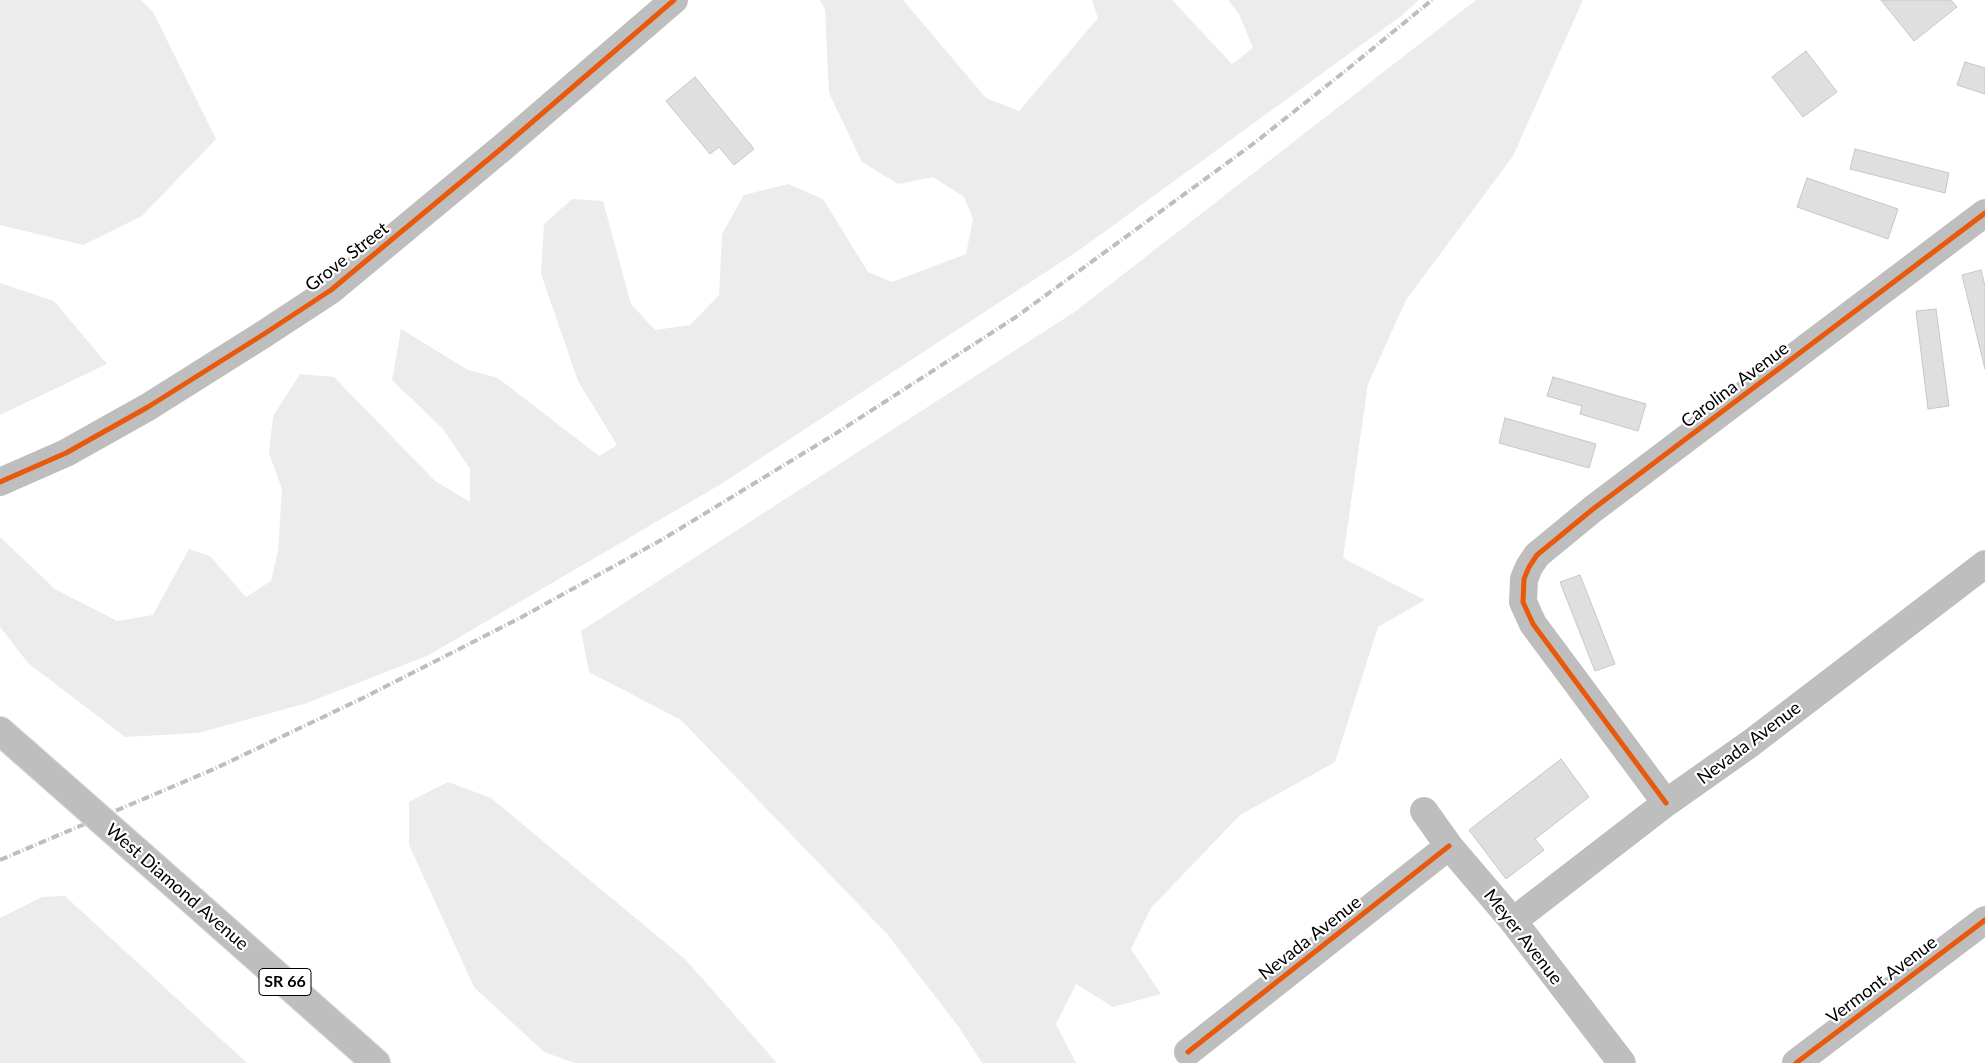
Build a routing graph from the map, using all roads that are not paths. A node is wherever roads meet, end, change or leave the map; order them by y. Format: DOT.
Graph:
graph roads {
  1 [pos="674,0"];
  2 [pos="1985,213"];
  3 [pos="0,482"];
  4 [pos="1985,564"];
  5 [pos="0,731"];
  6 [pos="1666,803"];
  7 [pos="1424,811"];
  8 [pos="1449,846"];
  9 [pos="1985,920"];
  10 [pos="1513,921"];
  11 [pos="1188,1052"];
  12 [pos="376,1063"];
  13 [pos="1622,1063"];
  14 [pos="1796,1063"];
  1 -- 3 [label="street, Grove Street"];
  2 -- 6 [label="street, Carolina Avenue"];
  4 -- 6 [label="street, Nevada Avenue"];
  5 -- 12 [label="street, West Diamond Avenue / SR 66, bridge"];
  6 -- 10 [label="street, Nevada Avenue"];
  7 -- 8 [label="street, Meyer Avenue"];
  8 -- 10 [label="street, Meyer Avenue"];
  8 -- 11 [label="street, Nevada Avenue"];
  9 -- 14 [label="street, Vermont Avenue"];
  10 -- 13 [label="street, Meyer Avenue"];
}
